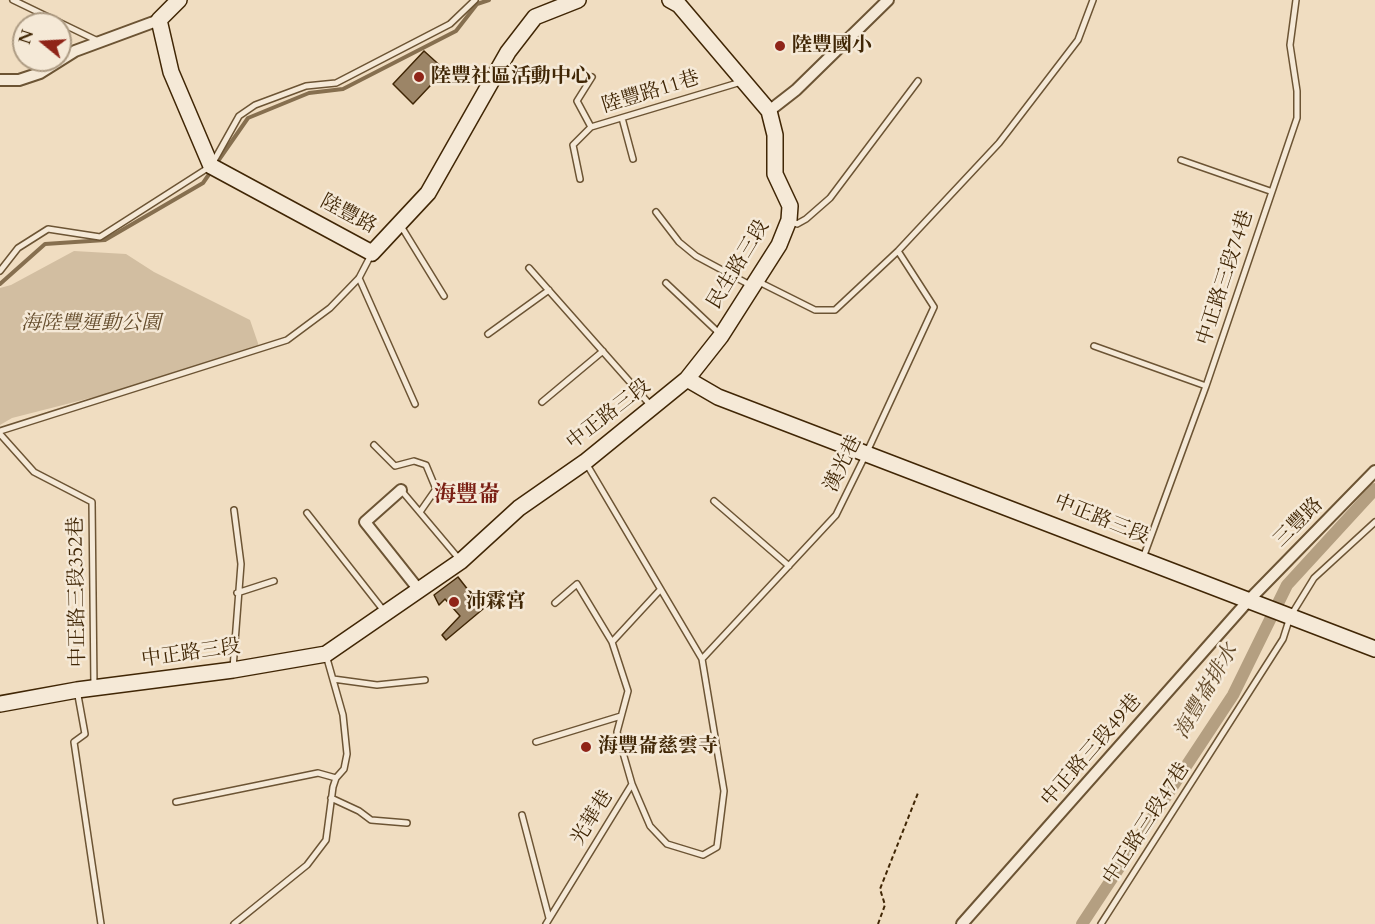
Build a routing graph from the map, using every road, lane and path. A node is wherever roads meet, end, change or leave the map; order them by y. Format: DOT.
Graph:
graph roads {
  1 [pos="13,0"];
  2 [pos="178,0"];
  3 [pos="475,0"];
  4 [pos="578,0"];
  5 [pos="670,0"];
  6 [pos="888,0"];
  7 [pos="1093,0"];
  8 [pos="1296,0"];
  9 [pos="159,20"];
  10 [pos="99,42"];
  11 [pos="592,77"];
  12 [pos="0,81"];
  13 [pos="918,81"];
  14 [pos="743,82"];
  15 [pos="769,111"];
  16 [pos="622,118"];
  17 [pos="591,127"];
  18 [pos="633,159"];
  19 [pos="1181,160"];
  20 [pos="211,166"];
  21 [pos="580,179"];
  22 [pos="1270,191"];
  23 [pos="656,212"];
  24 [pos="789,220"];
  25 [pos="400,224"];
  26 [pos="898,251"];
  27 [pos="372,254"];
  28 [pos="529,268"];
  29 [pos="0,271"];
  30 [pos="359,278"];
  31 [pos="666,283"];
  32 [pos="753,283"];
  33 [pos="549,291"];
  34 [pos="444,296"];
  35 [pos="488,334"];
  36 [pos="721,336"];
  37 [pos="1094,346"];
  38 [pos="603,351"];
  39 [pos="687,379"];
  40 [pos="1206,386"];
  41 [pos="542,402"];
  42 [pos="415,404"];
  43 [pos="653,409"];
  44 [pos="0,433"];
  45 [pos="374,445"];
  46 [pos="866,454"];
  47 [pos="585,462"];
  48 [pos="1375,471"];
  49 [pos="402,490"];
  50 [pos="714,501"];
  51 [pos="234,510"];
  52 [pos="420,512"];
  53 [pos="307,513"];
  54 [pos="1375,522"];
  55 [pos="1143,559"];
  56 [pos="461,561"];
  57 [pos="789,566"];
  58 [pos="274,581"];
  59 [pos="419,590"];
  60 [pos="660,590"];
  61 [pos="237,593"];
  62 [pos="555,603"];
  63 [pos="1254,603"];
  64 [pos="385,613"];
  65 [pos="1287,616"];
  66 [pos="612,642"];
  67 [pos="1375,649"];
  68 [pos="326,654"];
  69 [pos="702,659"];
  70 [pos="233,670"];
  71 [pos="333,679"];
  72 [pos="425,680"];
  73 [pos="94,689"];
  74 [pos="77,690"];
  75 [pos="0,704"];
  76 [pos="621,716"];
  77 [pos="536,742"];
  78 [pos="336,778"];
  79 [pos="632,784"];
  80 [pos="918,793"];
  81 [pos="331,798"];
  82 [pos="176,802"];
  83 [pos="522,816"];
  84 [pos="407,823"];
  85 [pos="549,918"];
  86 [pos="101,924"];
  87 [pos="234,924"];
  88 [pos="546,924"];
  89 [pos="878,924"];
  90 [pos="962,924"];
  91 [pos="1101,924"];
  1 -- 10 [label="lane"];
  2 -- 9 [label="street"];
  3 -- 20 [label="lane"];
  4 -- 25 [label="street, 陸豐路"];
  5 -- 14 [label="street"];
  6 -- 15 [label="street"];
  7 -- 26 [label="lane"];
  8 -- 22 [label="lane, 中正路三段74巷"];
  9 -- 10 [label="street"];
  9 -- 20 [label="street"];
  10 -- 12 [label="street"];
  11 -- 17 [label="lane"];
  13 -- 24 [label="lane"];
  14 -- 15 [label="street"];
  14 -- 16 [label="lane, 陸豐路11巷"];
  15 -- 24 [label="street, 民生路三段"];
  16 -- 17 [label="lane, 陸豐路11巷"];
  16 -- 18 [label="lane"];
  17 -- 21 [label="lane, 陸豐路11巷"];
  19 -- 22 [label="lane"];
  20 -- 27 [label="street, 陸豐路"];
  20 -- 29 [label="lane"];
  22 -- 40 [label="lane, 中正路三段74巷"];
  23 -- 32 [label="lane"];
  24 -- 32 [label="street, 民生路三段"];
  25 -- 27 [label="street, 陸豐路"];
  25 -- 34 [label="lane"];
  26 -- 32 [label="lane"];
  26 -- 46 [label="lane, 漢光巷"];
  27 -- 30 [label="lane"];
  28 -- 33 [label="lane"];
  30 -- 42 [label="lane"];
  30 -- 44 [label="lane"];
  31 -- 36 [label="lane"];
  32 -- 36 [label="street, 民生路三段"];
  33 -- 35 [label="lane"];
  33 -- 38 [label="lane"];
  36 -- 39 [label="street, 民生路三段"];
  37 -- 40 [label="lane"];
  38 -- 41 [label="lane"];
  38 -- 43 [label="lane"];
  39 -- 43 [label="street, 中正路三段"];
  39 -- 46 [label="street, 中正路三段"];
  40 -- 55 [label="lane, 中正路三段74巷"];
  43 -- 47 [label="street, 中正路三段"];
  44 -- 73 [label="lane, 中正路三段352巷"];
  45 -- 52 [label="lane"];
  46 -- 55 [label="street, 中正路三段"];
  46 -- 57 [label="lane, 漢光巷"];
  47 -- 56 [label="street, 中正路三段"];
  47 -- 60 [label="lane"];
  48 -- 63 [label="street, 三豐路"];
  49 -- 52 [label="lane"];
  49 -- 59 [label="street"];
  50 -- 57 [label="lane"];
  51 -- 61 [label="lane"];
  52 -- 56 [label="lane"];
  53 -- 64 [label="lane"];
  54 -- 65 [label="lane, 中正路三段47巷"];
  55 -- 63 [label="street, 中正路三段"];
  56 -- 59 [label="street, 中正路三段"];
  57 -- 69 [label="lane, 漢光巷"];
  58 -- 61 [label="lane"];
  59 -- 64 [label="street, 中正路三段"];
  60 -- 66 [label="lane"];
  60 -- 69 [label="lane"];
  61 -- 70 [label="lane"];
  62 -- 66 [label="lane, 光華巷"];
  63 -- 65 [label="street, 中正路三段"];
  63 -- 90 [label="street, 中正路三段49巷"];
  64 -- 68 [label="street, 中正路三段"];
  65 -- 67 [label="street"];
  65 -- 91 [label="lane, 中正路三段47巷"];
  66 -- 76 [label="lane, 光華巷"];
  68 -- 70 [label="street, 中正路三段"];
  68 -- 71 [label="lane"];
  69 -- 79 [label="lane"];
  70 -- 73 [label="street, 中正路三段"];
  71 -- 72 [label="lane"];
  71 -- 78 [label="lane"];
  73 -- 74 [label="street, 中正路三段"];
  74 -- 75 [label="street, 中正路三段"];
  74 -- 86 [label="lane"];
  76 -- 77 [label="lane"];
  76 -- 79 [label="lane, 光華巷"];
  78 -- 81 [label="lane"];
  78 -- 82 [label="lane"];
  79 -- 85 [label="lane, 光華巷"];
  80 -- 89 [label="path"];
  81 -- 84 [label="lane"];
  81 -- 87 [label="lane"];
  83 -- 85 [label="lane"];
  85 -- 88 [label="lane, 光華巷"];
}
